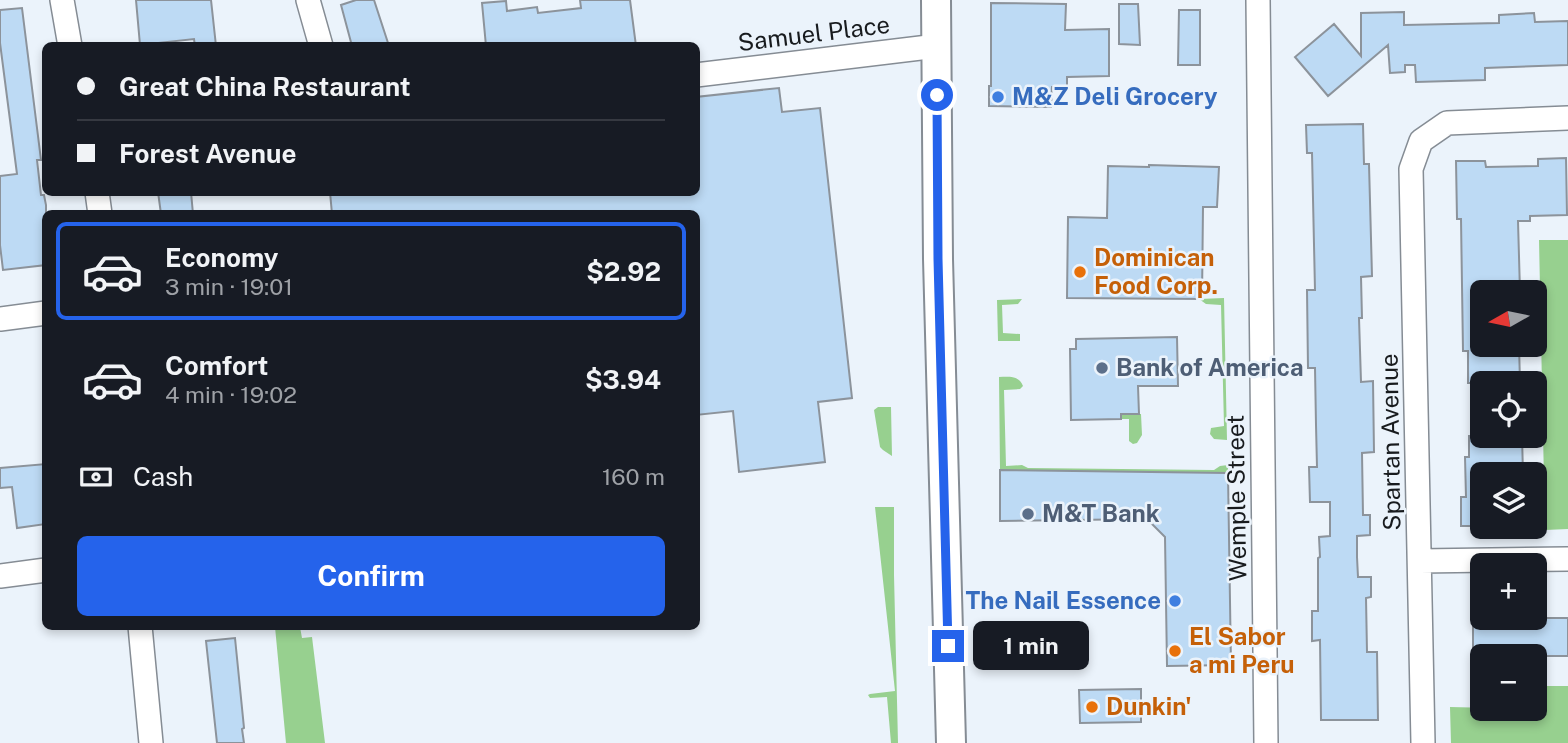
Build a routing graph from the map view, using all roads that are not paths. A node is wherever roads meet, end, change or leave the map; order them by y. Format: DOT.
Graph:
graph roads {
  1 [pos="62,0"];
  2 [pos="308,0"];
  3 [pos="936,0"];
  4 [pos="1258,0"];
  5 [pos="69,42"];
  6 [pos="320,42"];
  7 [pos="937,46"];
  8 [pos="700,75"];
  9 [pos="1568,118"];
  10 [pos="42,314"];
  11 [pos="0,319"];
  12 [pos="1568,559"];
  13 [pos="1420,561"];
  14 [pos="42,571"];
  15 [pos="0,576"];
  16 [pos="140,630"];
  17 [pos="151,743"];
  18 [pos="951,743"];
  19 [pos="1266,743"];
  20 [pos="1423,743"];
  1 -- 5 [label="street"];
  2 -- 6 [label="street"];
  3 -- 7 [label="main road"];
  4 -- 19 [label="street, Wemple Street"];
  7 -- 8 [label="street, Samuel Place"];
  7 -- 18 [label="main road"];
  9 -- 13 [label="street, Spartan Avenue"];
  10 -- 11 [label="street"];
  12 -- 13 [label="street"];
  13 -- 20 [label="street, Spartan Avenue"];
  14 -- 15 [label="street"];
  16 -- 17 [label="street"];
}
